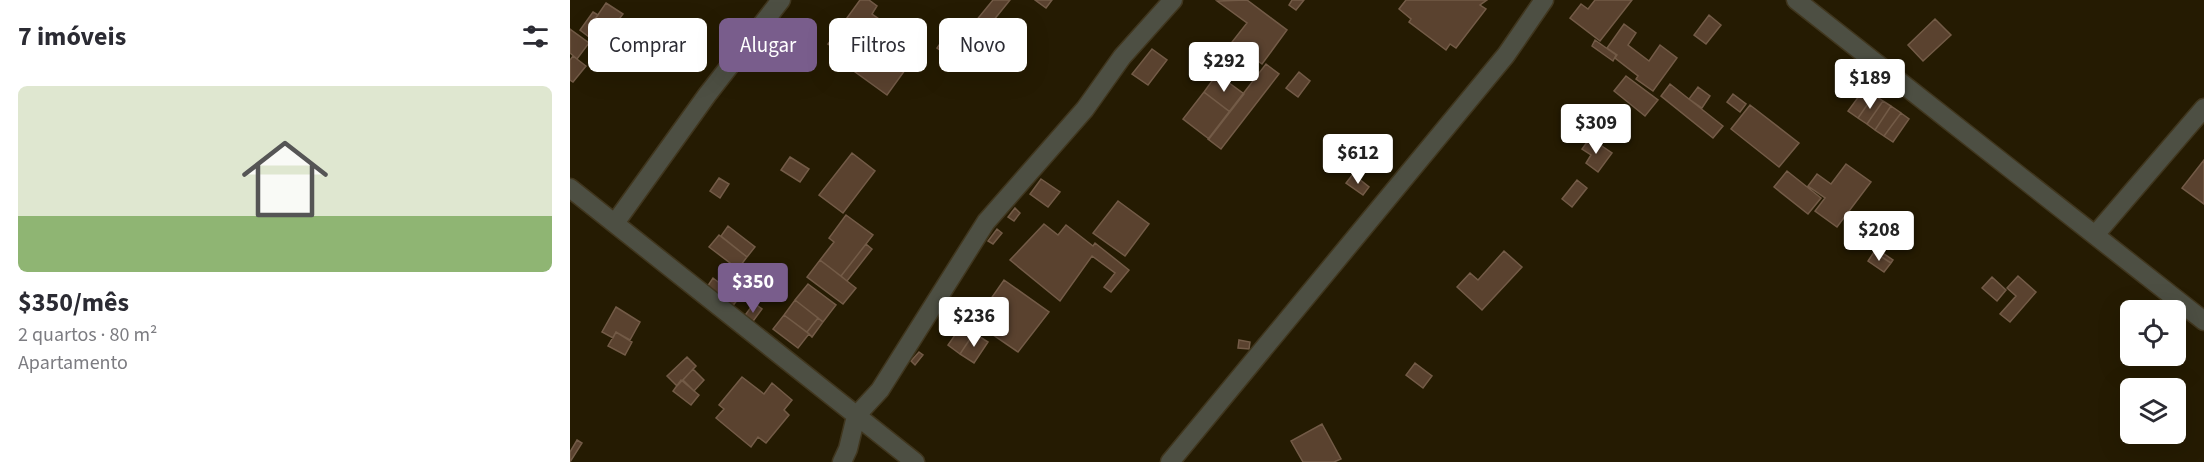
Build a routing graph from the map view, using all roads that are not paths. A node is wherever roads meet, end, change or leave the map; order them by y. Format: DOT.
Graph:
graph roads {
  1 [pos="782,0"];
  2 [pos="1173,0"];
  3 [pos="1544,0"];
  4 [pos="1796,0"];
  5 [pos="2204,108"];
  6 [pos="570,188"];
  7 [pos="615,223"];
  8 [pos="2095,236"];
  9 [pos="2204,321"];
  10 [pos="856,416"];
  11 [pos="842,462"];
  12 [pos="915,462"];
  13 [pos="1170,462"];
  1 -- 7 [label="street"];
  2 -- 10 [label="street"];
  3 -- 13 [label="street"];
  4 -- 8 [label="street"];
  5 -- 8 [label="street"];
  6 -- 7 [label="street"];
  7 -- 10 [label="street"];
  8 -- 9 [label="street"];
  10 -- 11 [label="street"];
  10 -- 12 [label="street"];
}
